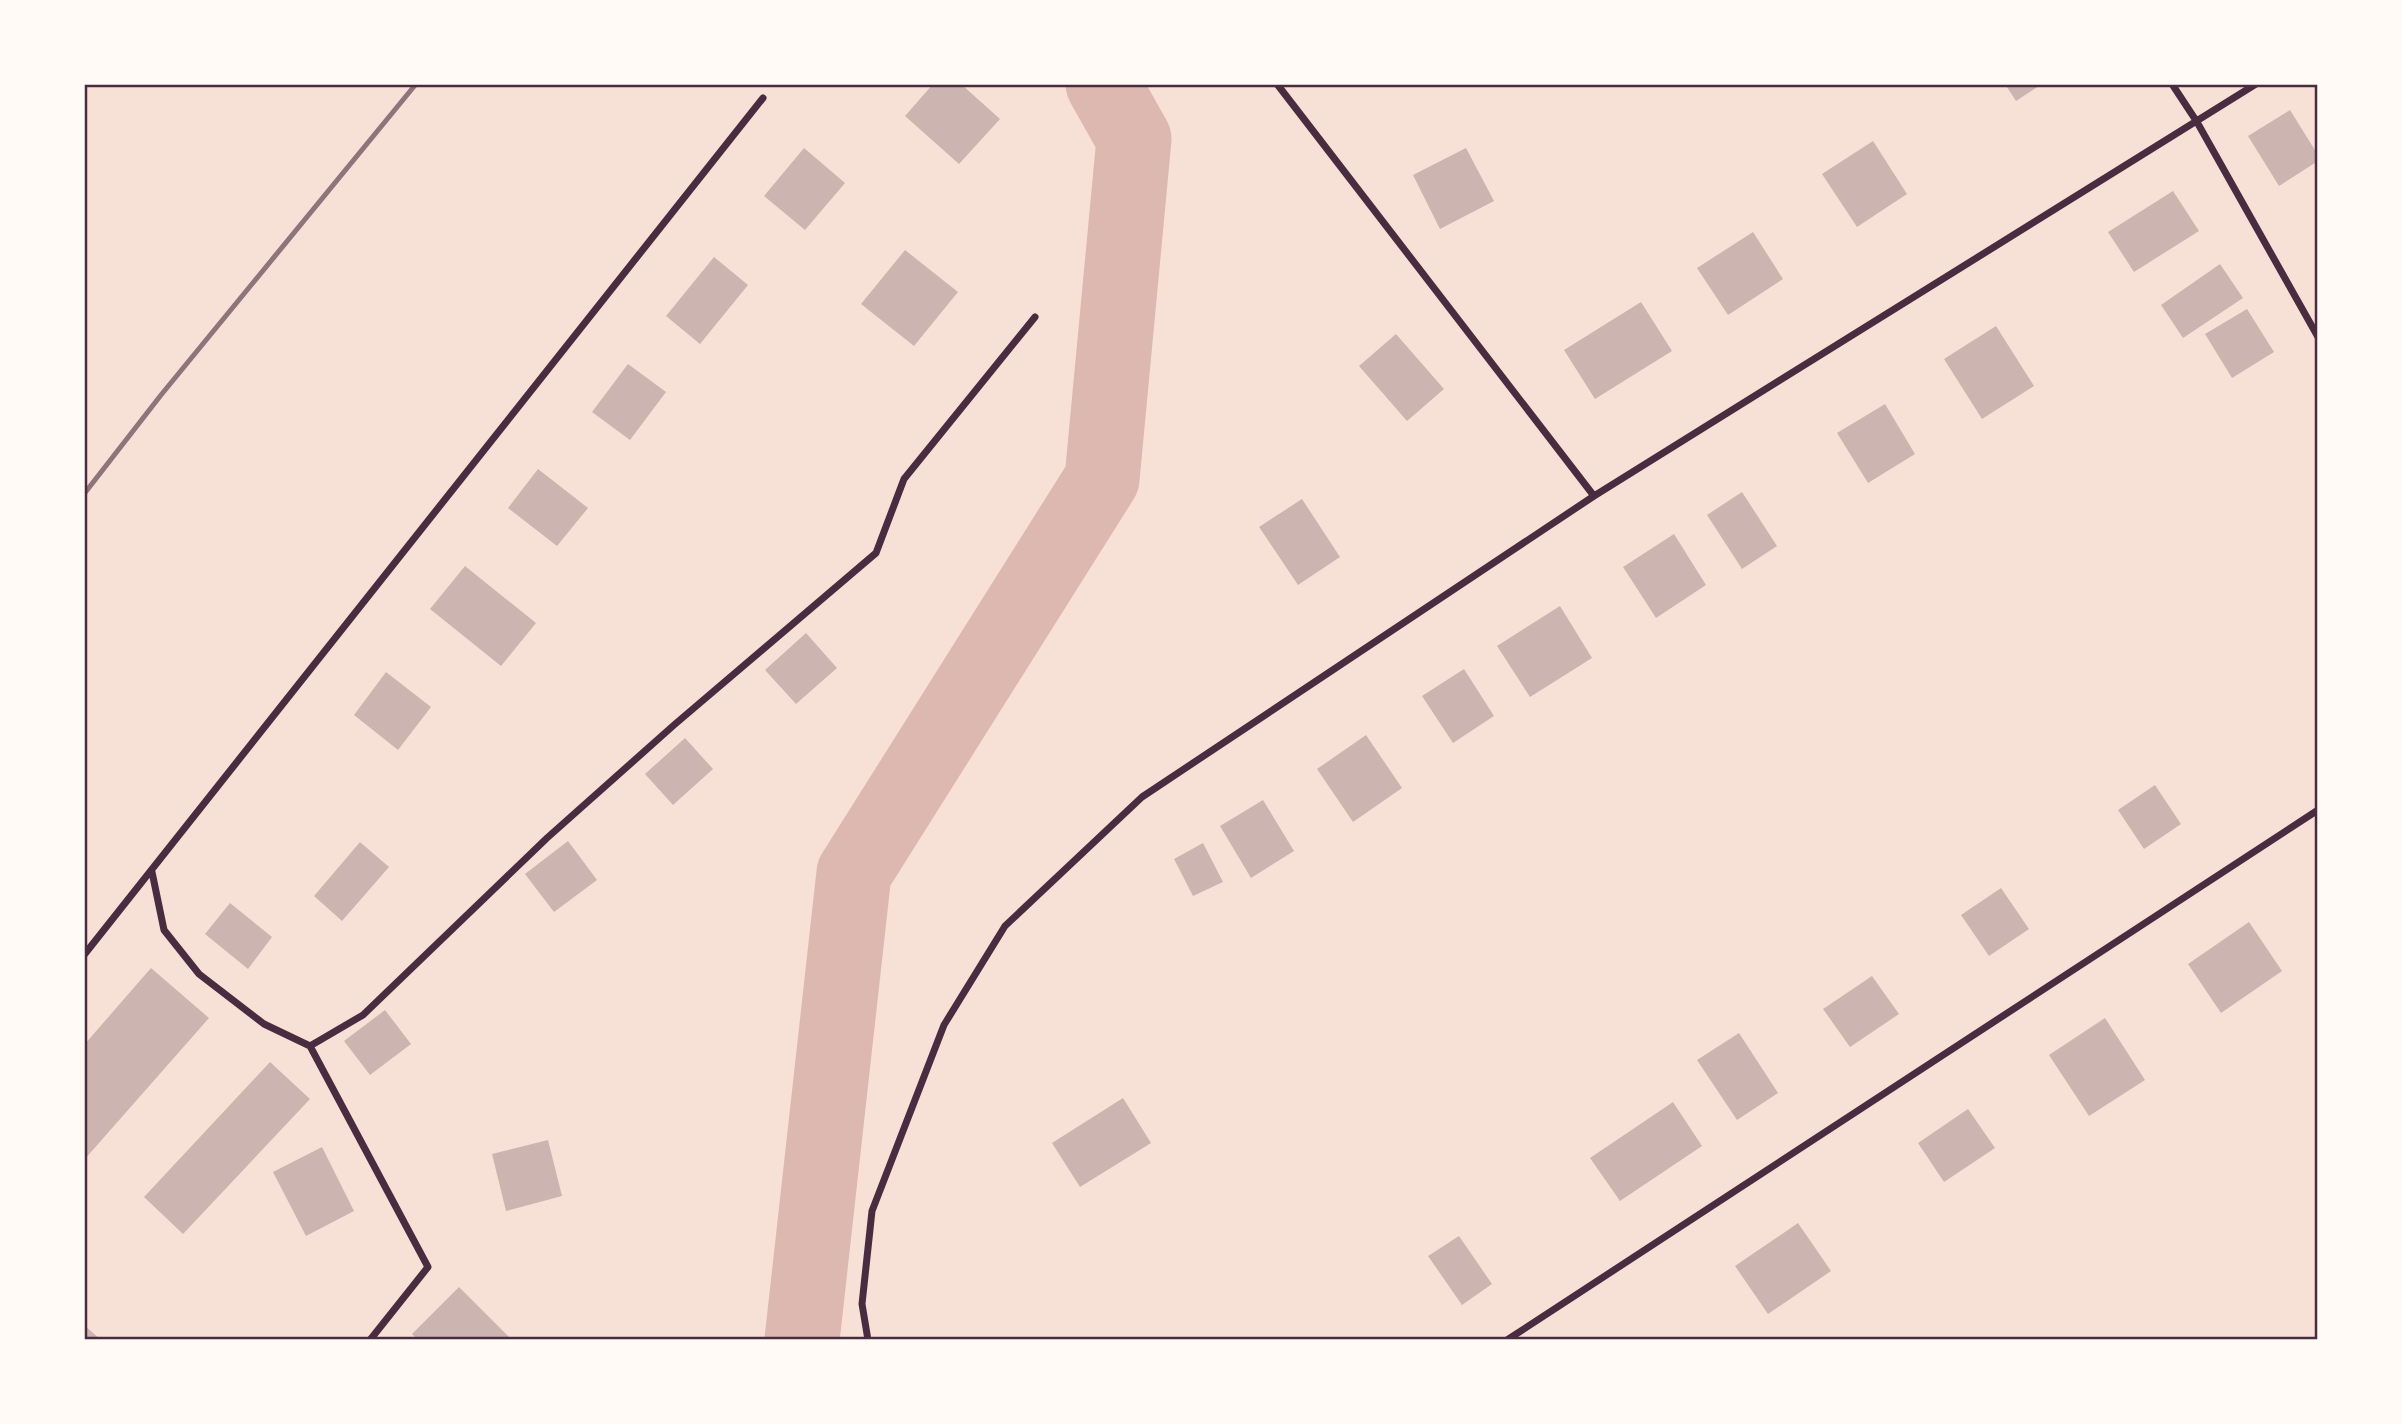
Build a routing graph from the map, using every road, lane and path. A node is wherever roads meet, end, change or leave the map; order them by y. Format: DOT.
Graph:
graph roads {
  1 [pos="1277,84"];
  2 [pos="2172,84"];
  3 [pos="2256,84"];
  4 [pos="762,98"];
  5 [pos="2197,122"];
  6 [pos="1035,317"];
  7 [pos="2318,337"];
  8 [pos="1594,496"];
  9 [pos="2318,810"];
  10 [pos="152,872"];
  11 [pos="84,955"];
  12 [pos="310,1046"];
  13 [pos="370,1340"];
  14 [pos="868,1340"];
  15 [pos="1507,1340"];
  1 -- 8 [label="street"];
  2 -- 5 [label="street"];
  3 -- 5 [label="street"];
  4 -- 10 [label="street"];
  5 -- 7 [label="street"];
  5 -- 8 [label="street"];
  6 -- 12 [label="street"];
  8 -- 14 [label="street"];
  9 -- 15 [label="street"];
  10 -- 11 [label="street"];
  10 -- 12 [label="street"];
  12 -- 13 [label="street"];
}
